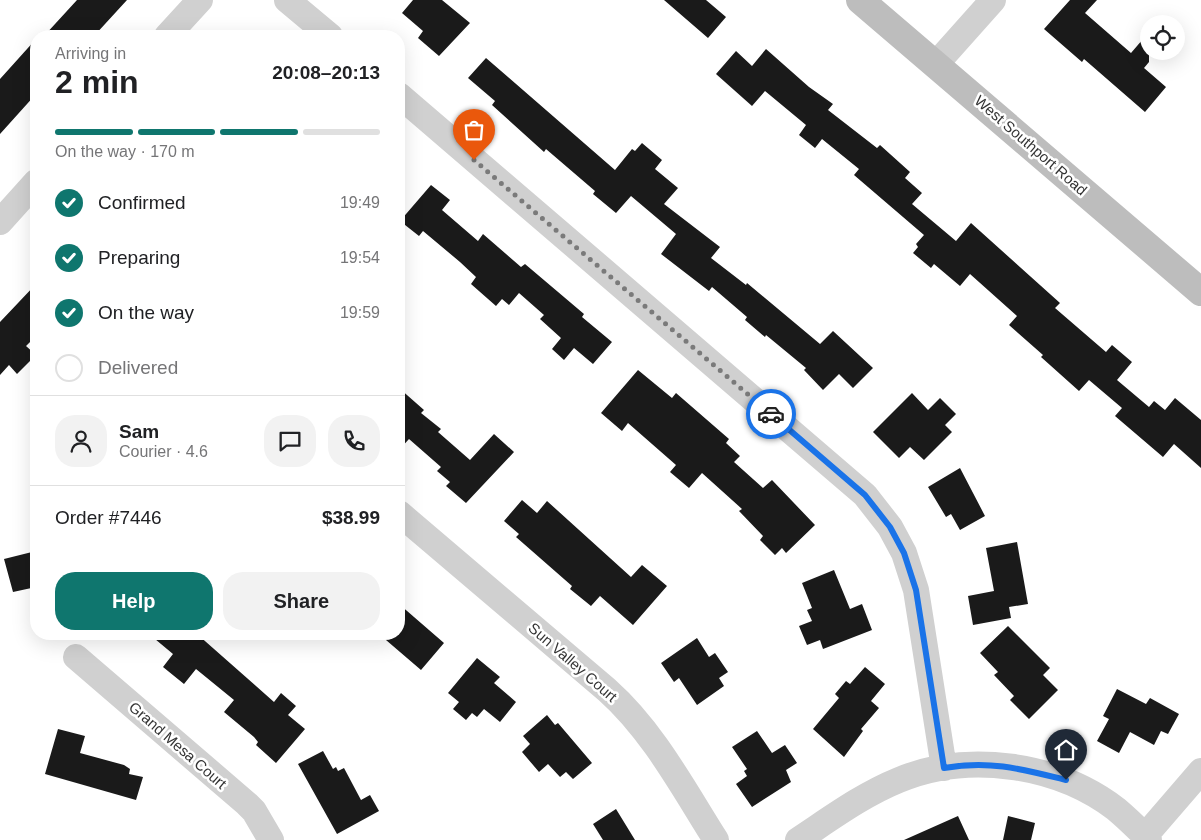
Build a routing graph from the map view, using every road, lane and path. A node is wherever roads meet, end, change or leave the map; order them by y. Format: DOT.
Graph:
graph roads {
  1 [pos="200,0"];
  2 [pos="287,0"];
  3 [pos="860,0"];
  4 [pos="993,0"];
  5 [pos="172,30"];
  6 [pos="323,30"];
  7 [pos="936,64"];
  8 [pos="405,100"];
  9 [pos="30,189"];
  10 [pos="0,222"];
  11 [pos="1201,292"];
  12 [pos="405,518"];
  13 [pos="76,657"];
  14 [pos="944,768"];
  15 [pos="1201,771"];
  16 [pos="1147,838"];
  17 [pos="271,840"];
  18 [pos="716,840"];
  19 [pos="798,840"];
  1 -- 5 [label="street"];
  2 -- 6 [label="street"];
  3 -- 7 [label="main road, West Southport Road"];
  4 -- 7 [label="street"];
  7 -- 11 [label="main road, West Southport Road"];
  8 -- 14 [label="street"];
  9 -- 10 [label="street"];
  12 -- 18 [label="street, Sun Valley Court"];
  13 -- 17 [label="street, Grand Mesa Court"];
  14 -- 16 [label="street"];
  14 -- 19 [label="street"];
  15 -- 16 [label="street"];
}
